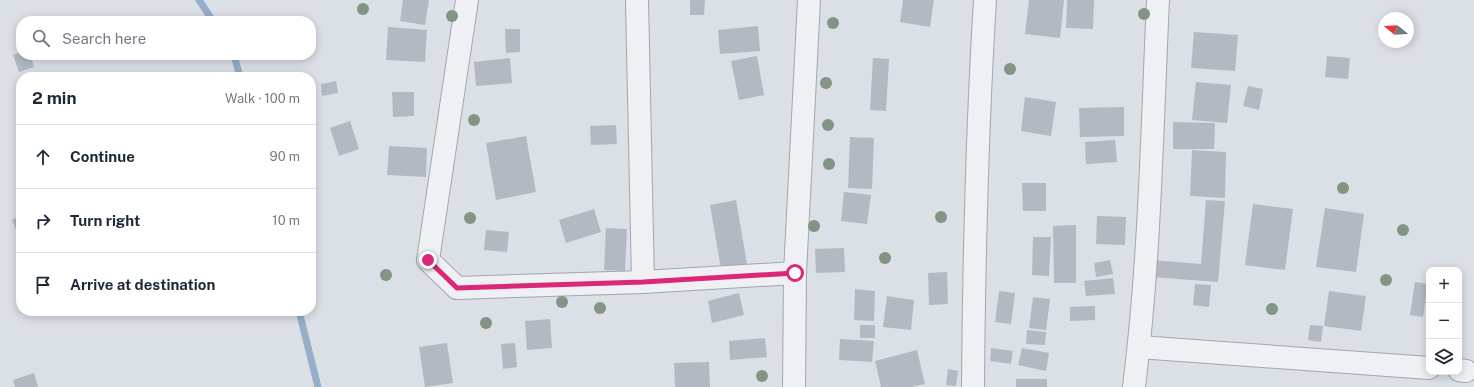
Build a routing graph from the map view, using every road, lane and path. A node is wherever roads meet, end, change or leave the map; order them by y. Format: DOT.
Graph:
graph roads {
  1 [pos="467,0"];
  2 [pos="637,0"];
  3 [pos="809,0"];
  4 [pos="985,0"];
  5 [pos="1158,0"];
  6 [pos="795,273"];
  7 [pos="643,282"];
  8 [pos="1139,347"];
  9 [pos="1426,368"];
  10 [pos="794,387"];
  11 [pos="973,387"];
  12 [pos="1134,387"];
  1 -- 7 [label="street"];
  2 -- 7 [label="street"];
  3 -- 6 [label="street"];
  4 -- 11 [label="street"];
  5 -- 8 [label="street"];
  6 -- 7 [label="street"];
  6 -- 10 [label="street"];
  8 -- 9 [label="street"];
  8 -- 12 [label="street"];
}
